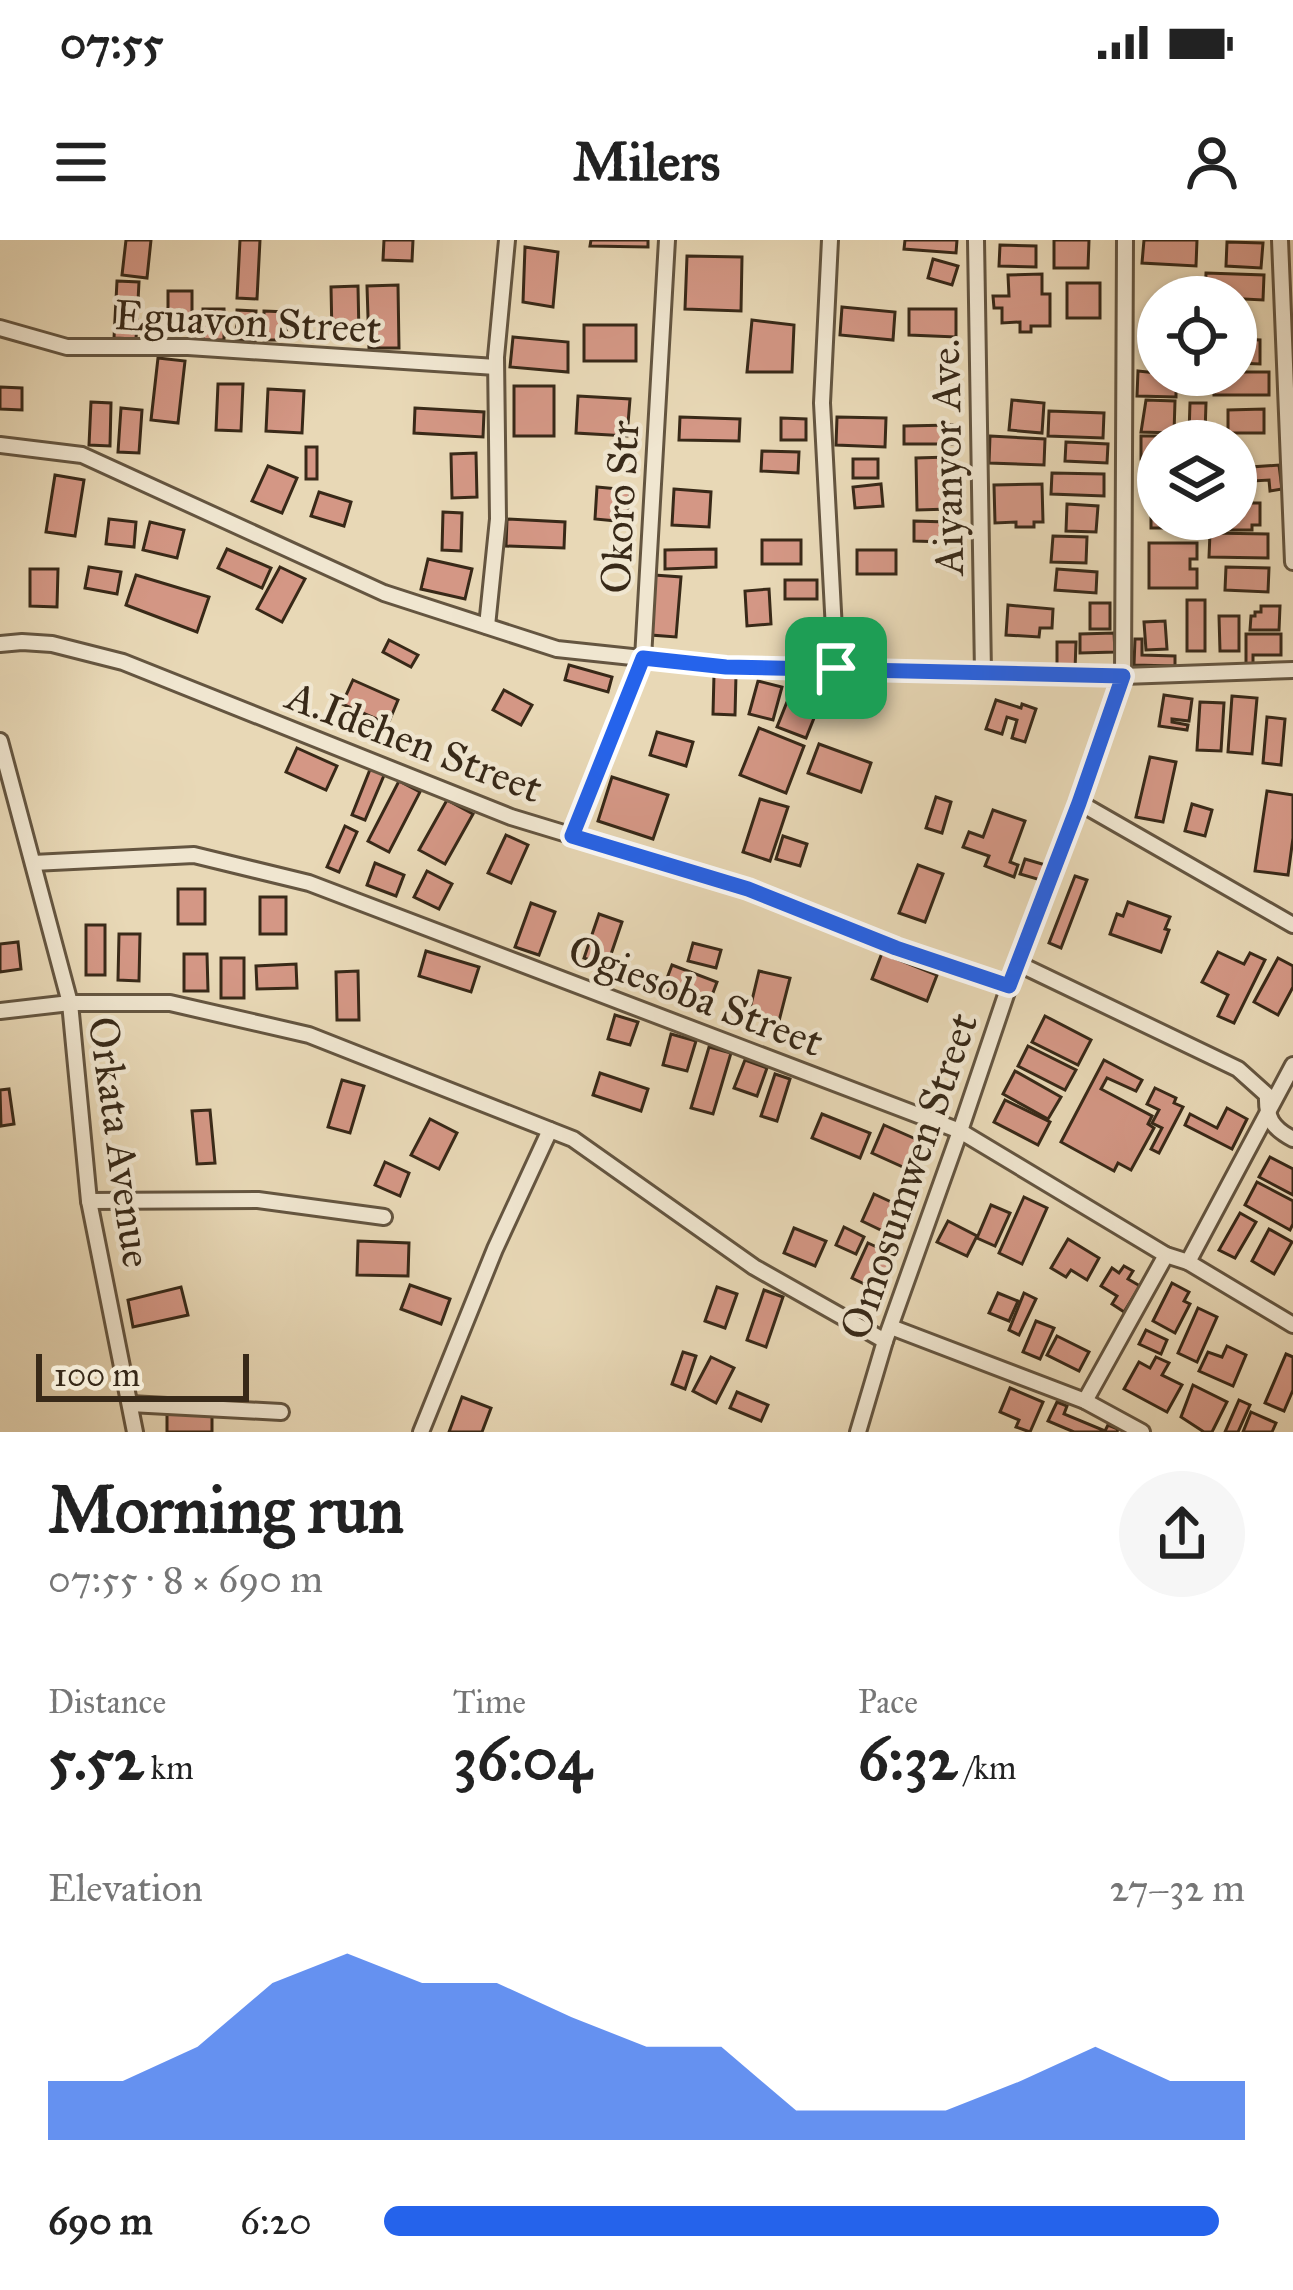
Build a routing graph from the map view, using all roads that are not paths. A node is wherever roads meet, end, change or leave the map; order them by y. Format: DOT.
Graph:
graph roads {
  1 [pos="507,240"];
  2 [pos="667,240"];
  3 [pos="830,240"];
  4 [pos="976,240"];
  5 [pos="1125,240"];
  6 [pos="1280,240"];
  7 [pos="0,328"];
  8 [pos="496,367"];
  9 [pos="0,445"];
  10 [pos="1293,562"];
  11 [pos="487,626"];
  12 [pos="0,644"];
  13 [pos="643,658"];
  14 [pos="836,668"];
  15 [pos="1293,670"];
  16 [pos="983,673"];
  17 [pos="1123,676"];
  18 [pos="0,741"];
  19 [pos="1079,803"];
  20 [pos="572,836"];
  21 [pos="33,863"];
  22 [pos="1293,925"];
  23 [pos="1019,964"];
  24 [pos="1009,986"];
  25 [pos="70,1003"];
  26 [pos="0,1011"];
  27 [pos="1293,1065"];
  28 [pos="1266,1115"];
  29 [pos="550,1130"];
  30 [pos="960,1131"];
  31 [pos="1293,1139"];
  32 [pos="89,1201"];
  33 [pos="384,1216"];
  34 [pos="1166,1255"];
  35 [pos="1188,1262"];
  36 [pos="1293,1324"];
  37 [pos="888,1334"];
  38 [pos="1085,1401"];
  39 [pos="130,1404"];
  40 [pos="281,1412"];
  41 [pos="135,1432"];
  42 [pos="421,1432"];
  43 [pos="857,1432"];
  44 [pos="1142,1432"];
  1 -- 8 [label="street"];
  2 -- 13 [label="street, Okoro Str"];
  3 -- 14 [label="street"];
  4 -- 16 [label="street, Aiyanyor Ave."];
  5 -- 17 [label="street, Omosumwen Street"];
  6 -- 10 [label="street"];
  7 -- 8 [label="street, Eguavon Street"];
  8 -- 11 [label="street"];
  9 -- 11 [label="street"];
  11 -- 13 [label="street"];
  12 -- 20 [label="street, A.Idehen Street"];
  13 -- 14 [label="street"];
  13 -- 20 [label="street, Okoro Str"];
  14 -- 16 [label="street"];
  15 -- 17 [label="street"];
  16 -- 17 [label="street"];
  17 -- 19 [label="street, Omosumwen Street"];
  18 -- 21 [label="street, Orkata Avenue"];
  19 -- 22 [label="street"];
  19 -- 23 [label="street, Omosumwen Street"];
  20 -- 24 [label="street, A.Idehen Street"];
  21 -- 25 [label="street, Orkata Avenue"];
  21 -- 30 [label="street, Ogiesoba Street"];
  23 -- 24 [label="street, Omosumwen Street"];
  23 -- 28 [label="street"];
  24 -- 30 [label="street, Omosumwen Street"];
  25 -- 26 [label="street"];
  25 -- 29 [label="street"];
  25 -- 32 [label="street, Orkata Avenue"];
  27 -- 28 [label="street"];
  28 -- 31 [label="street"];
  28 -- 35 [label="street"];
  29 -- 37 [label="street"];
  29 -- 42 [label="street"];
  30 -- 34 [label="street, Ogiesoba Street"];
  30 -- 37 [label="street, Omosumwen Street"];
  32 -- 33 [label="street"];
  32 -- 39 [label="street, Orkata Avenue"];
  34 -- 35 [label="street, Ogiesoba Street"];
  34 -- 38 [label="street"];
  35 -- 36 [label="street, Ogiesoba Street"];
  37 -- 38 [label="street"];
  37 -- 43 [label="street, Omosumwen Street"];
  38 -- 44 [label="street"];
  39 -- 40 [label="street"];
  39 -- 41 [label="street, Orkata Avenue"];
}
